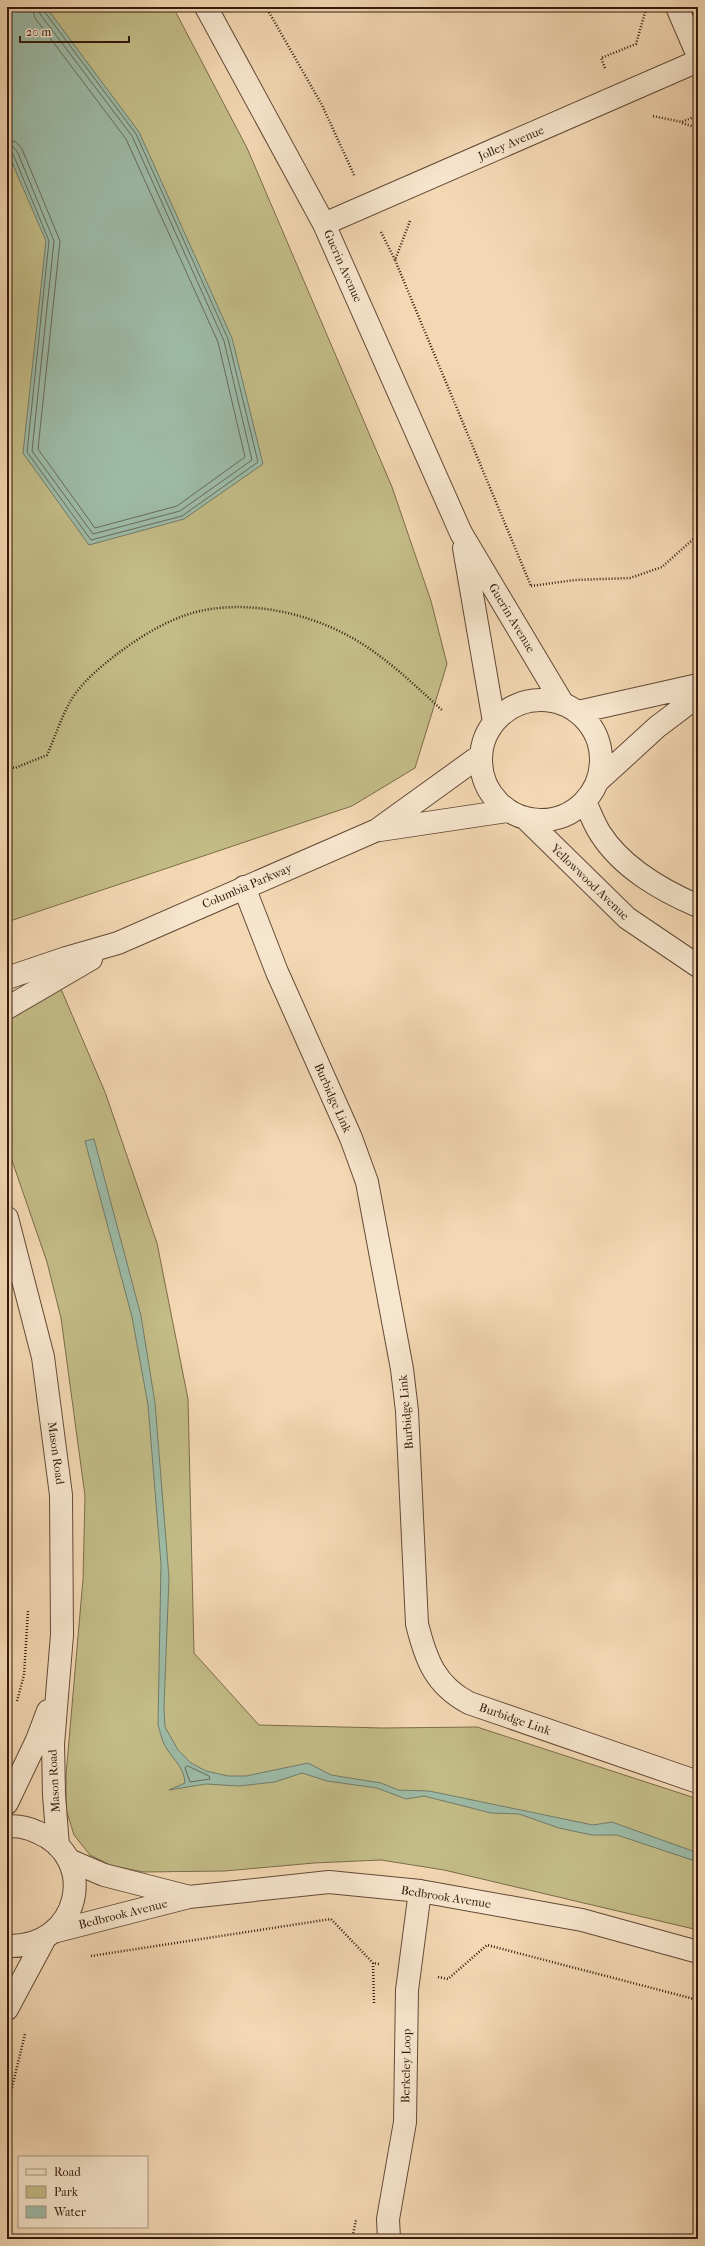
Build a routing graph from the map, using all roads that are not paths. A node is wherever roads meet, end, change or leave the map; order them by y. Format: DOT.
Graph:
graph roads {
  1 [pos="206,7"];
  2 [pos="677,7"];
  3 [pos="698,56"];
  4 [pos="698,61"];
  5 [pos="324,224"];
  6 [pos="461,533"];
  7 [pos="698,685"];
  8 [pos="698,696"];
  9 [pos="571,708"];
  10 [pos="494,722"];
  11 [pos="481,754"];
  12 [pos="598,781"];
  13 [pos="585,802"];
  14 [pos="507,811"];
  15 [pos="527,820"];
  16 [pos="377,830"];
  17 [pos="244,888"];
  18 [pos="698,906"];
  19 [pos="118,943"];
  20 [pos="698,966"];
  21 [pos="7,978"];
  22 [pos="7,1008"];
  23 [pos="7,1218"];
  24 [pos="55,1693"];
  25 [pos="698,1782"];
  26 [pos="7,1803"];
  27 [pos="7,1827"];
  28 [pos="64,1853"];
  29 [pos="420,1891"];
  30 [pos="189,1897"];
  31 [pos="50,1935"];
  32 [pos="7,1946"];
  33 [pos="698,1952"];
  34 [pos="7,2009"];
  35 [pos="388,2239"];
  1 -- 5 [label="street, Guerin Avenue"];
  2 -- 3 [label="street"];
  4 -- 5 [label="street, Jolley Avenue"];
  5 -- 6 [label="street, Guerin Avenue"];
  6 -- 9 [label="street, Guerin Avenue"];
  6 -- 10 [label="street, Guerin Avenue"];
  7 -- 9 [label="street"];
  8 -- 12 [label="street"];
  9 -- 10 [label="street"];
  9 -- 12 [label="street"];
  10 -- 11 [label="street"];
  11 -- 14 [label="street"];
  11 -- 16 [label="street, Columbia Parkway"];
  12 -- 13 [label="street"];
  13 -- 15 [label="street"];
  13 -- 18 [label="street"];
  14 -- 15 [label="street"];
  14 -- 16 [label="street, Columbia Parkway"];
  15 -- 20 [label="street, Yellowwood Avenue"];
  16 -- 17 [label="street, Columbia Parkway"];
  17 -- 19 [label="street, Columbia Parkway"];
  17 -- 25 [label="street, Burbidge Link"];
  19 -- 21 [label="street, Columbia Parkway"];
  19 -- 22 [label="street, Columbia Parkway"];
  23 -- 24 [label="street, Mason Road"];
  24 -- 26 [label="street, Mason Road"];
  24 -- 28 [label="street, Mason Road"];
  27 -- 28 [label="street, Bedbrook Avenue"];
  28 -- 30 [label="street, Bedbrook Avenue"];
  28 -- 31 [label="street, Mason Road"];
  29 -- 30 [label="street, Bedbrook Avenue"];
  29 -- 33 [label="street, Bedbrook Avenue"];
  29 -- 35 [label="street, Berkeley Loop"];
  30 -- 31 [label="street, Bedbrook Avenue"];
  31 -- 32 [label="street, Bedbrook Avenue"];
  31 -- 34 [label="street"];
}
